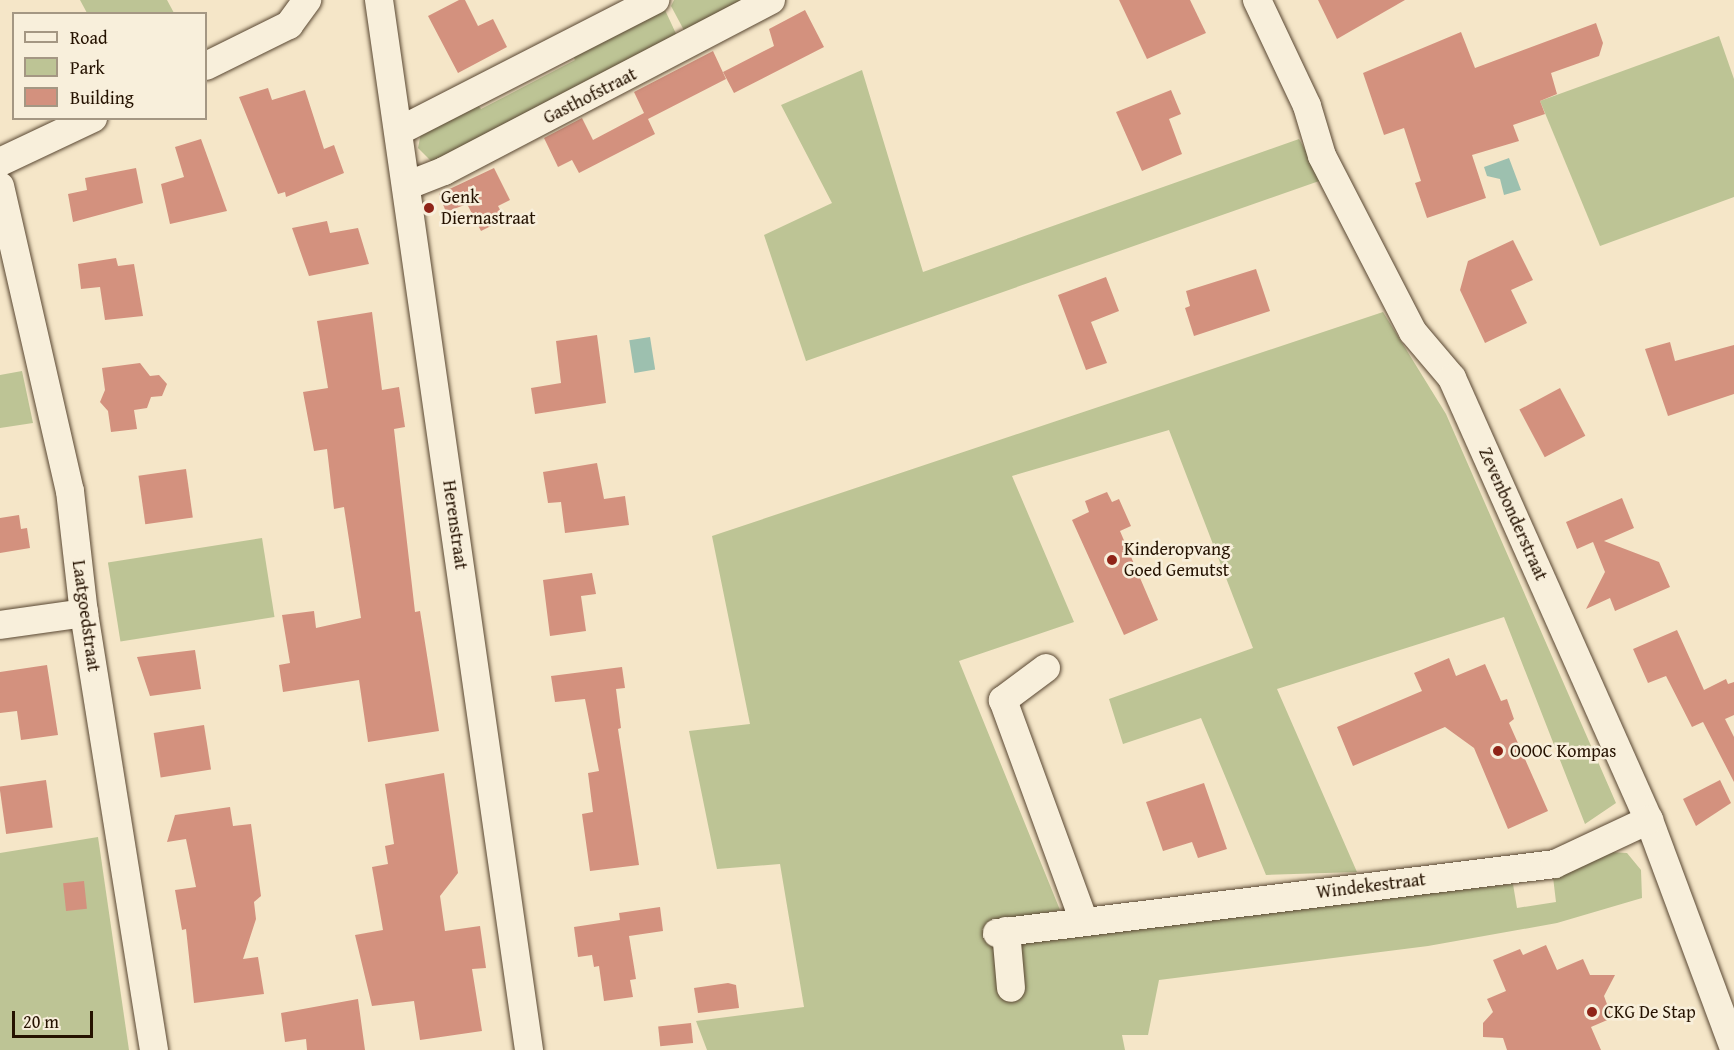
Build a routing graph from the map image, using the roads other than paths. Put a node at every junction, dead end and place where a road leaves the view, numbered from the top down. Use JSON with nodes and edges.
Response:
{"nodes":[{"id":1,"x":307,"y":0,"type":"edge"},
{"id":2,"x":379,"y":0,"type":"edge"},
{"id":3,"x":655,"y":0,"type":"edge"},
{"id":4,"x":771,"y":0,"type":"edge"},
{"id":5,"x":1257,"y":0,"type":"edge"},
{"id":6,"x":207,"y":66,"type":"edge"},
{"id":7,"x":89,"y":120,"type":"edge"},
{"id":8,"x":399,"y":131,"type":"junction"},
{"id":9,"x":0,"y":162,"type":"edge"},
{"id":10,"x":0,"y":186,"type":"edge"},
{"id":11,"x":406,"y":186,"type":"junction"},
{"id":12,"x":84,"y":613,"type":"junction"},
{"id":13,"x":0,"y":625,"type":"edge"},
{"id":14,"x":1046,"y":669,"type":"dead end"},
{"id":15,"x":1649,"y":820,"type":"junction"},
{"id":16,"x":1084,"y":921,"type":"junction"},
{"id":17,"x":1011,"y":988,"type":"dead end"},
{"id":18,"x":1726,"y":1004,"type":"edge"},
{"id":19,"x":1734,"y":1048,"type":"edge"},
{"id":20,"x":154,"y":1050,"type":"edge"},
{"id":21,"x":529,"y":1050,"type":"edge"}],
"edges":[{"from":1,"to":6,"type":"street"},
{"from":2,"to":8,"type":"street","name":"Herenstraat"},
{"from":3,"to":8,"type":"street"},
{"from":4,"to":11,"type":"street","name":"Gasthofstraat"},
{"from":5,"to":15,"type":"street","name":"Zevenbonderstraat"},
{"from":7,"to":9,"type":"street"},
{"from":8,"to":11,"type":"street","name":"Herenstraat"},
{"from":10,"to":12,"type":"street","name":"Laatgoedstraat"},
{"from":11,"to":21,"type":"street","name":"Herenstraat"},
{"from":12,"to":13,"type":"street"},
{"from":12,"to":20,"type":"street","name":"Laatgoedstraat"},
{"from":14,"to":16,"type":"street"},
{"from":15,"to":16,"type":"street","name":"Windekestraat"},
{"from":15,"to":18,"type":"street","name":"Zevenbonderstraat"},
{"from":16,"to":17,"type":"street","name":"Windekestraat"},
{"from":18,"to":19,"type":"street","name":"Zevenbonderstraat"}]}
